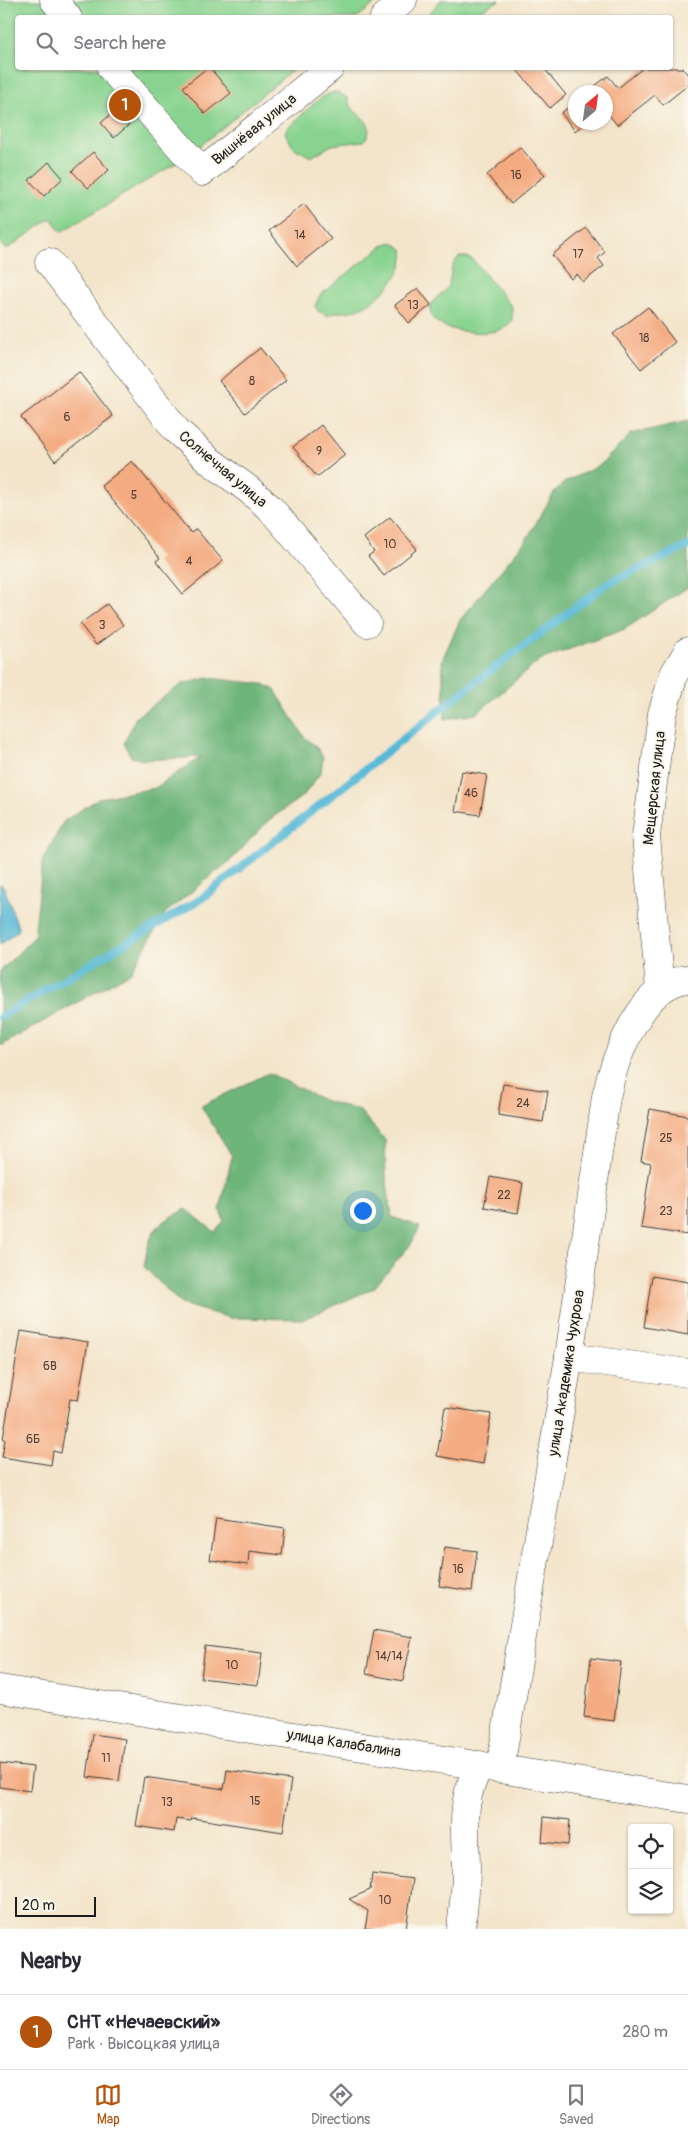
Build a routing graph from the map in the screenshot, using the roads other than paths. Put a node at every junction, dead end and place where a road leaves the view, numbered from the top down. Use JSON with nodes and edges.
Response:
{"nodes":[{"id":1,"x":54,"y":0,"type":"edge"},
{"id":2,"x":403,"y":0,"type":"edge"},
{"id":3,"x":66,"y":15,"type":"edge"},
{"id":4,"x":387,"y":15,"type":"edge"},
{"id":5,"x":113,"y":70,"type":"edge"},
{"id":6,"x":328,"y":70,"type":"edge"},
{"id":7,"x":48,"y":262,"type":"dead end"},
{"id":8,"x":367,"y":623,"type":"dead end"},
{"id":9,"x":688,"y":651,"type":"edge"},
{"id":10,"x":688,"y":978,"type":"edge"},
{"id":11,"x":660,"y":990,"type":"junction"},
{"id":12,"x":569,"y":1357,"type":"junction"},
{"id":13,"x":688,"y":1373,"type":"edge"},
{"id":14,"x":0,"y":1689,"type":"edge"},
{"id":15,"x":490,"y":1767,"type":"junction"},
{"id":16,"x":688,"y":1799,"type":"edge"},
{"id":17,"x":461,"y":1929,"type":"edge"}],
"edges":[{"from":1,"to":3,"type":"street"},
{"from":2,"to":4,"type":"street"},
{"from":5,"to":6,"type":"street","name":"Вишнёвая улица"},
{"from":7,"to":8,"type":"street","name":"Солнечная улица"},
{"from":9,"to":11,"type":"street","name":"Мещерская улица"},
{"from":10,"to":11,"type":"street"},
{"from":11,"to":12,"type":"street","name":"улица Академика Чухрова"},
{"from":12,"to":13,"type":"street"},
{"from":12,"to":15,"type":"street","name":"улица Академика Чухрова"},
{"from":14,"to":15,"type":"street","name":"улица Калабалина"},
{"from":15,"to":16,"type":"street","name":"улица Калабалина"},
{"from":15,"to":17,"type":"street","name":"улица Академика Чухрова"}]}
